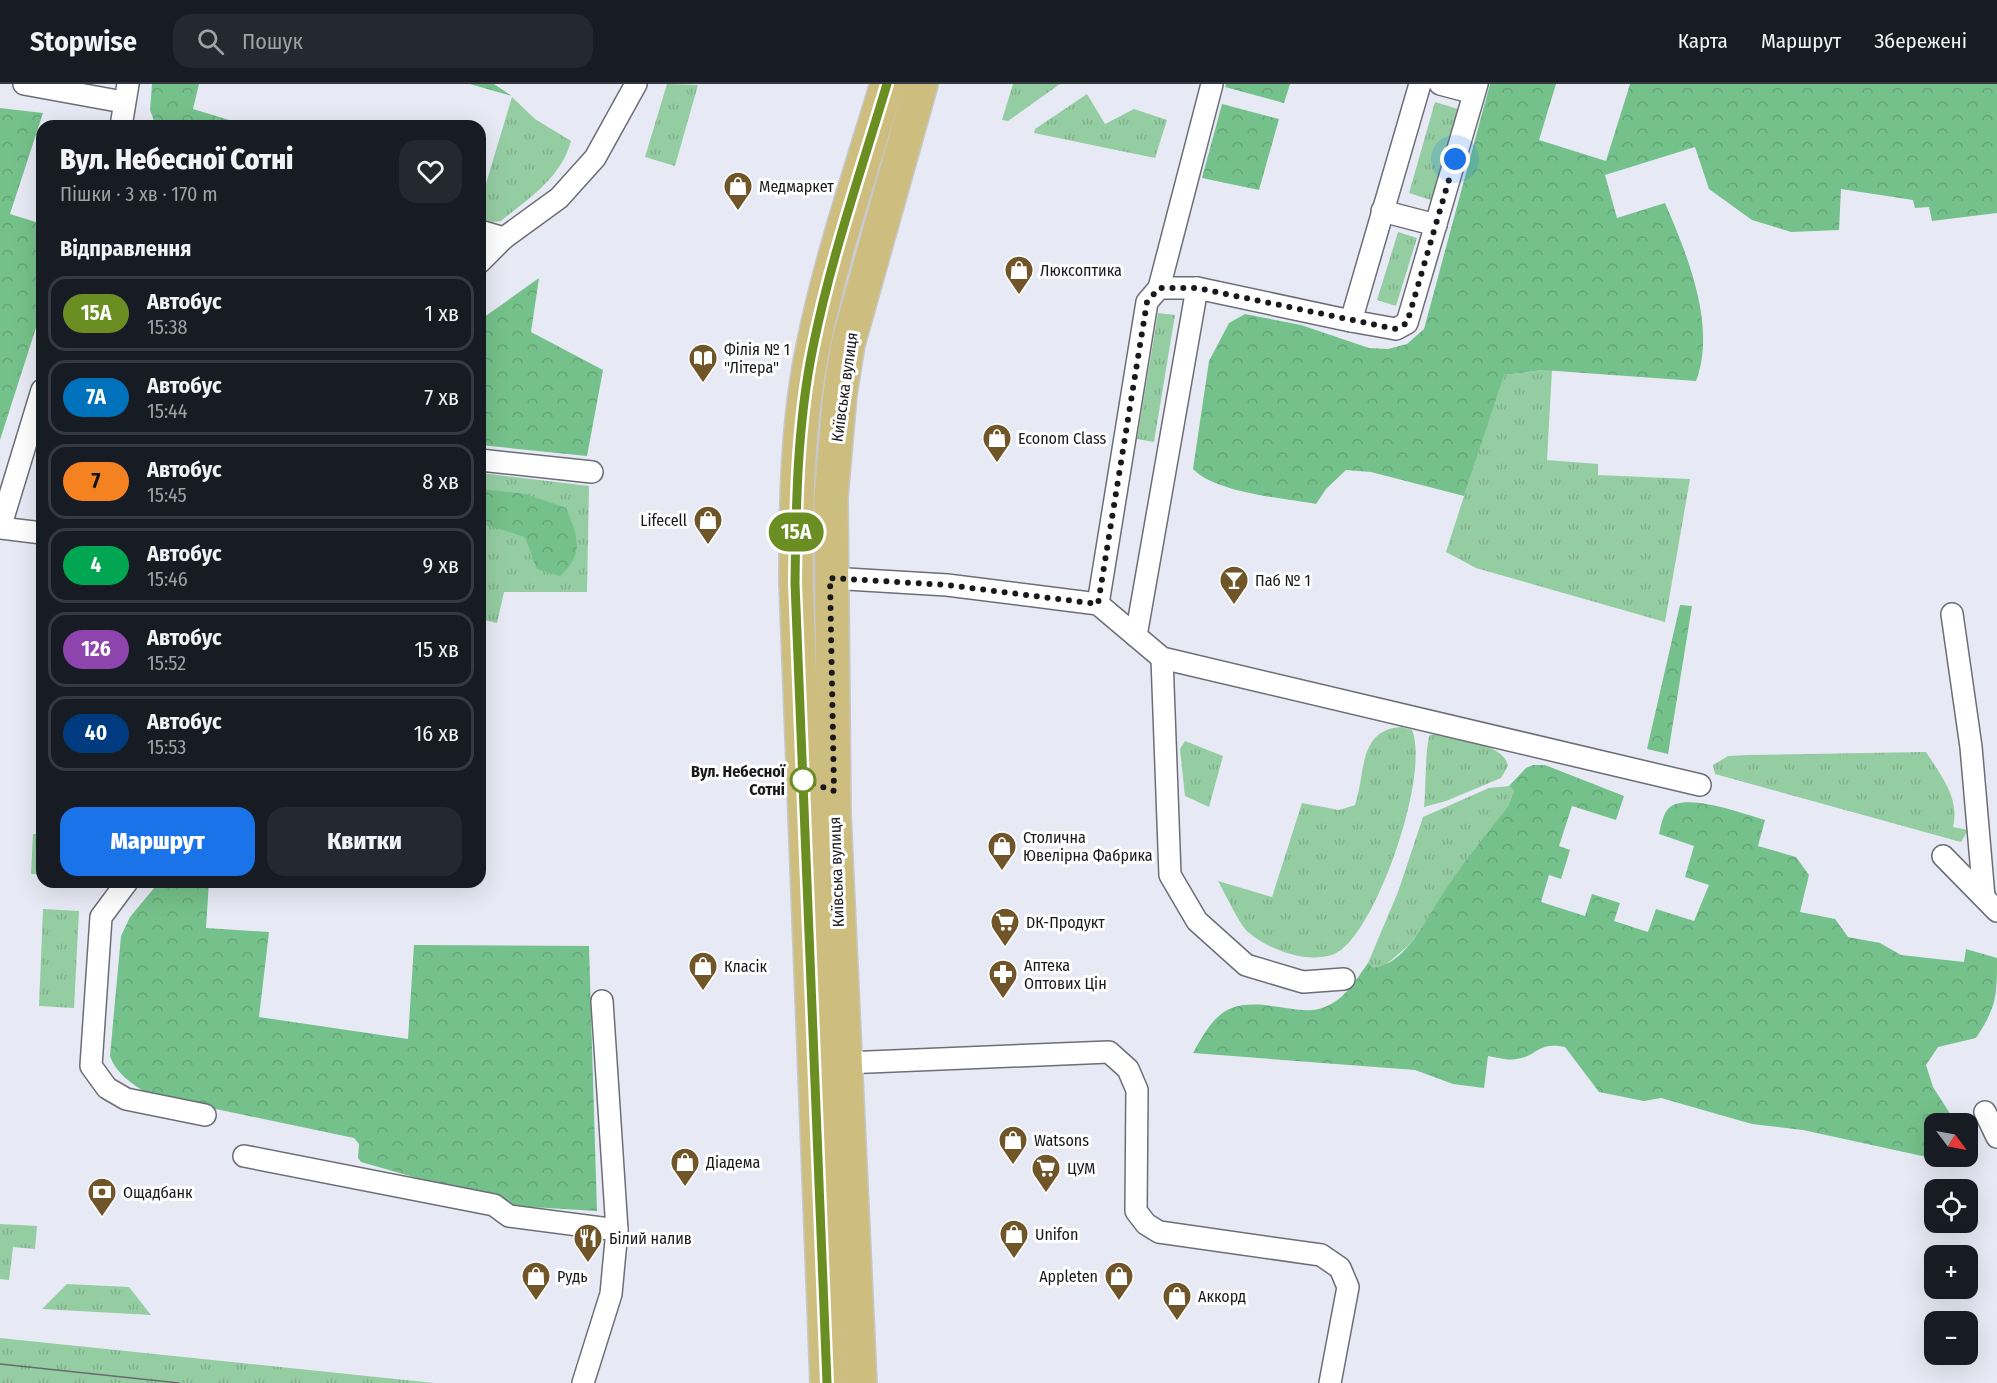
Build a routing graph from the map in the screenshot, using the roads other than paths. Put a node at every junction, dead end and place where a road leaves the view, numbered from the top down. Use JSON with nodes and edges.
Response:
{"nodes":[{"id":1,"x":24,"y":84,"type":"edge"},
{"id":2,"x":636,"y":84,"type":"edge"},
{"id":3,"x":887,"y":84,"type":"edge"},
{"id":4,"x":921,"y":84,"type":"edge"},
{"id":5,"x":1212,"y":84,"type":"edge"},
{"id":6,"x":1420,"y":84,"type":"edge"},
{"id":7,"x":1440,"y":84,"type":"edge"},
{"id":8,"x":1475,"y":89,"type":"edge"},
{"id":9,"x":126,"y":93,"type":"edge"},
{"id":10,"x":121,"y":120,"type":"edge"},
{"id":11,"x":1383,"y":211,"type":"junction"},
{"id":12,"x":1436,"y":225,"type":"junction"},
{"id":13,"x":486,"y":233,"type":"edge"},
{"id":14,"x":504,"y":238,"type":"junction"},
{"id":15,"x":486,"y":256,"type":"edge"},
{"id":16,"x":1159,"y":288,"type":"junction"},
{"id":17,"x":1197,"y":288,"type":"junction"},
{"id":18,"x":1351,"y":321,"type":"junction"},
{"id":19,"x":36,"y":410,"type":"edge"},
{"id":20,"x":486,"y":461,"type":"edge"},
{"id":21,"x":592,"y":472,"type":"dead end"},
{"id":22,"x":36,"y":532,"type":"edge"},
{"id":23,"x":830,"y":578,"type":"junction"},
{"id":24,"x":1098,"y":604,"type":"junction"},
{"id":25,"x":1952,"y":614,"type":"dead end"},
{"id":26,"x":1136,"y":636,"type":"junction"},
{"id":27,"x":1162,"y":658,"type":"junction"},
{"id":28,"x":1700,"y":785,"type":"dead end"},
{"id":29,"x":1943,"y":856,"type":"dead end"},
{"id":30,"x":123,"y":888,"type":"edge"},
{"id":31,"x":1991,"y":904,"type":"edge"},
{"id":32,"x":1344,"y":979,"type":"dead end"},
{"id":33,"x":602,"y":1001,"type":"dead end"},
{"id":34,"x":845,"y":1063,"type":"junction"},
{"id":35,"x":1985,"y":1112,"type":"dead end"},
{"id":36,"x":205,"y":1115,"type":"dead end"},
{"id":37,"x":1997,"y":1137,"type":"edge"},
{"id":38,"x":244,"y":1156,"type":"dead end"},
{"id":39,"x":617,"y":1230,"type":"junction"},
{"id":40,"x":583,"y":1383,"type":"edge"},
{"id":41,"x":826,"y":1383,"type":"edge"},
{"id":42,"x":860,"y":1383,"type":"edge"},
{"id":43,"x":1330,"y":1383,"type":"edge"}],
"edges":[{"from":1,"to":9,"type":"lane"},
{"from":2,"to":14,"type":"lane"},
{"from":3,"to":41,"type":"main road","name":"Київська вулиця"},
{"from":4,"to":23,"type":"main road","name":"Київська вулиця"},
{"from":5,"to":16,"type":"lane"},
{"from":6,"to":11,"type":"lane"},
{"from":7,"to":8,"type":"lane"},
{"from":8,"to":12,"type":"lane"},
{"from":9,"to":10,"type":"lane"},
{"from":11,"to":12,"type":"lane"},
{"from":11,"to":18,"type":"lane"},
{"from":12,"to":18,"type":"lane"},
{"from":13,"to":14,"type":"lane"},
{"from":14,"to":15,"type":"lane"},
{"from":16,"to":17,"type":"lane"},
{"from":16,"to":24,"type":"lane"},
{"from":17,"to":18,"type":"lane"},
{"from":17,"to":26,"type":"lane"},
{"from":19,"to":22,"type":"lane"},
{"from":20,"to":21,"type":"lane"},
{"from":23,"to":24,"type":"lane"},
{"from":23,"to":34,"type":"main road","name":"Київська вулиця"},
{"from":24,"to":26,"type":"lane"},
{"from":25,"to":31,"type":"lane"},
{"from":26,"to":27,"type":"lane"},
{"from":27,"to":28,"type":"lane"},
{"from":27,"to":32,"type":"lane"},
{"from":29,"to":31,"type":"lane"},
{"from":30,"to":36,"type":"lane"},
{"from":33,"to":39,"type":"lane"},
{"from":34,"to":42,"type":"main road","name":"Київська вулиця"},
{"from":34,"to":43,"type":"lane"},
{"from":35,"to":37,"type":"lane"},
{"from":38,"to":39,"type":"lane"},
{"from":39,"to":40,"type":"lane"}]}
